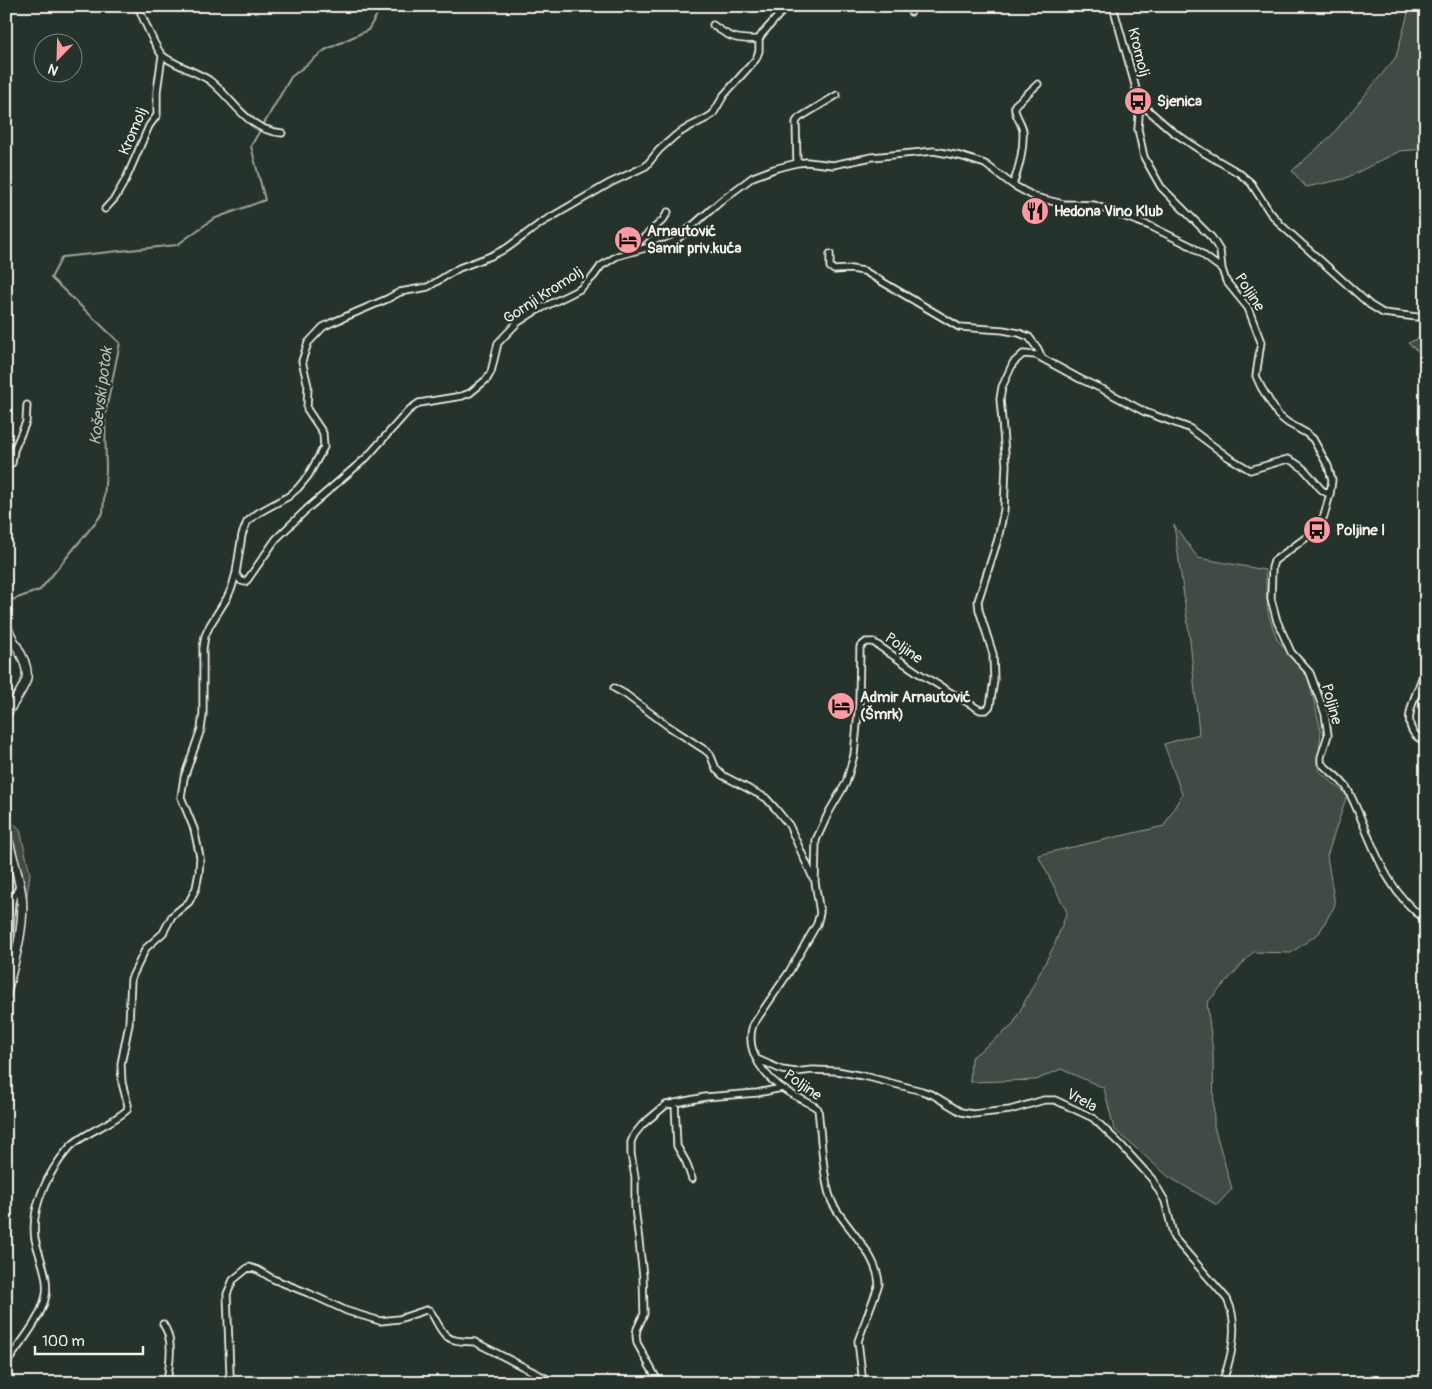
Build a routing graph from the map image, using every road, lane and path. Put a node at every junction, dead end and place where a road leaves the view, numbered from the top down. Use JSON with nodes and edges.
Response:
{"nodes":[{"id":1,"x":138,"y":6,"type":"edge"},
{"id":2,"x":787,"y":6,"type":"edge"},
{"id":3,"x":1113,"y":6,"type":"edge"},
{"id":4,"x":713,"y":25,"type":"dead end"},
{"id":5,"x":759,"y":39,"type":"junction"},
{"id":6,"x":162,"y":56,"type":"junction"},
{"id":7,"x":1038,"y":84,"type":"dead end"},
{"id":8,"x":837,"y":95,"type":"dead end"},
{"id":9,"x":1140,"y":103,"type":"junction"},
{"id":10,"x":282,"y":134,"type":"dead end"},
{"id":11,"x":797,"y":163,"type":"junction"},
{"id":12,"x":1013,"y":185,"type":"junction"},
{"id":13,"x":105,"y":209,"type":"dead end"},
{"id":14,"x":668,"y":212,"type":"dead end"},
{"id":15,"x":628,"y":253,"type":"junction"},
{"id":16,"x":830,"y":254,"type":"dead end"},
{"id":17,"x":1222,"y":269,"type":"junction"},
{"id":18,"x":1426,"y":318,"type":"edge"},
{"id":19,"x":1042,"y":358,"type":"junction"},
{"id":20,"x":27,"y":405,"type":"dead end"},
{"id":21,"x":6,"y":465,"type":"edge"},
{"id":22,"x":1330,"y":494,"type":"junction"},
{"id":23,"x":236,"y":573,"type":"junction"},
{"id":24,"x":6,"y":626,"type":"edge"},
{"id":25,"x":1426,"y":665,"type":"edge"},
{"id":26,"x":614,"y":688,"type":"dead end"},
{"id":27,"x":6,"y":715,"type":"edge"},
{"id":28,"x":1426,"y":742,"type":"edge"},
{"id":29,"x":6,"y":833,"type":"edge"},
{"id":30,"x":815,"y":882,"type":"junction"},
{"id":31,"x":20,"y":885,"type":"junction"},
{"id":32,"x":1426,"y":920,"type":"edge"},
{"id":33,"x":6,"y":953,"type":"edge"},
{"id":34,"x":6,"y":995,"type":"edge"},
{"id":35,"x":756,"y":1059,"type":"junction"},
{"id":36,"x":782,"y":1088,"type":"junction"},
{"id":37,"x":674,"y":1102,"type":"junction"},
{"id":38,"x":692,"y":1179,"type":"dead end"},
{"id":39,"x":163,"y":1324,"type":"dead end"},
{"id":40,"x":6,"y":1364,"type":"edge"},
{"id":41,"x":6,"y":1378,"type":"edge"},
{"id":42,"x":228,"y":1381,"type":"edge"},
{"id":43,"x":12,"y":1383,"type":"edge"},
{"id":44,"x":167,"y":1383,"type":"edge"},
{"id":45,"x":554,"y":1383,"type":"edge"},
{"id":46,"x":659,"y":1383,"type":"edge"},
{"id":47,"x":863,"y":1383,"type":"edge"},
{"id":48,"x":1222,"y":1383,"type":"edge"}],
"edges":[{"from":1,"to":6,"type":"street"},
{"from":2,"to":5,"type":"street"},
{"from":3,"to":9,"type":"street","name":"Kromolj"},
{"from":4,"to":5,"type":"street"},
{"from":5,"to":23,"type":"street"},
{"from":6,"to":10,"type":"street"},
{"from":6,"to":13,"type":"street","name":"Kromolj"},
{"from":7,"to":12,"type":"street"},
{"from":8,"to":11,"type":"street"},
{"from":9,"to":17,"type":"street","name":"Poljine"},
{"from":9,"to":18,"type":"street"},
{"from":11,"to":12,"type":"street","name":"Gornji Kromolj"},
{"from":11,"to":15,"type":"street","name":"Gornji Kromolj"},
{"from":12,"to":17,"type":"street","name":"Gornji Kromolj"},
{"from":14,"to":15,"type":"street"},
{"from":15,"to":23,"type":"street","name":"Gornji Kromolj"},
{"from":16,"to":19,"type":"street"},
{"from":17,"to":22,"type":"street","name":"Poljine"},
{"from":19,"to":22,"type":"street","name":"Poljine"},
{"from":19,"to":30,"type":"street","name":"Poljine"},
{"from":20,"to":21,"type":"street"},
{"from":22,"to":32,"type":"street","name":"Poljine"},
{"from":23,"to":40,"type":"street"},
{"from":24,"to":27,"type":"street"},
{"from":25,"to":28,"type":"street"},
{"from":26,"to":30,"type":"street"},
{"from":29,"to":31,"type":"street"},
{"from":30,"to":35,"type":"street","name":"Poljine"},
{"from":31,"to":33,"type":"street"},
{"from":31,"to":34,"type":"street"},
{"from":35,"to":36,"type":"street","name":"Poljine"},
{"from":35,"to":48,"type":"street","name":"Vrela"},
{"from":36,"to":37,"type":"street"},
{"from":36,"to":47,"type":"street","name":"Poljine"},
{"from":37,"to":38,"type":"street"},
{"from":37,"to":46,"type":"street"},
{"from":39,"to":44,"type":"street"},
{"from":41,"to":43,"type":"street"},
{"from":42,"to":45,"type":"street"}]}
